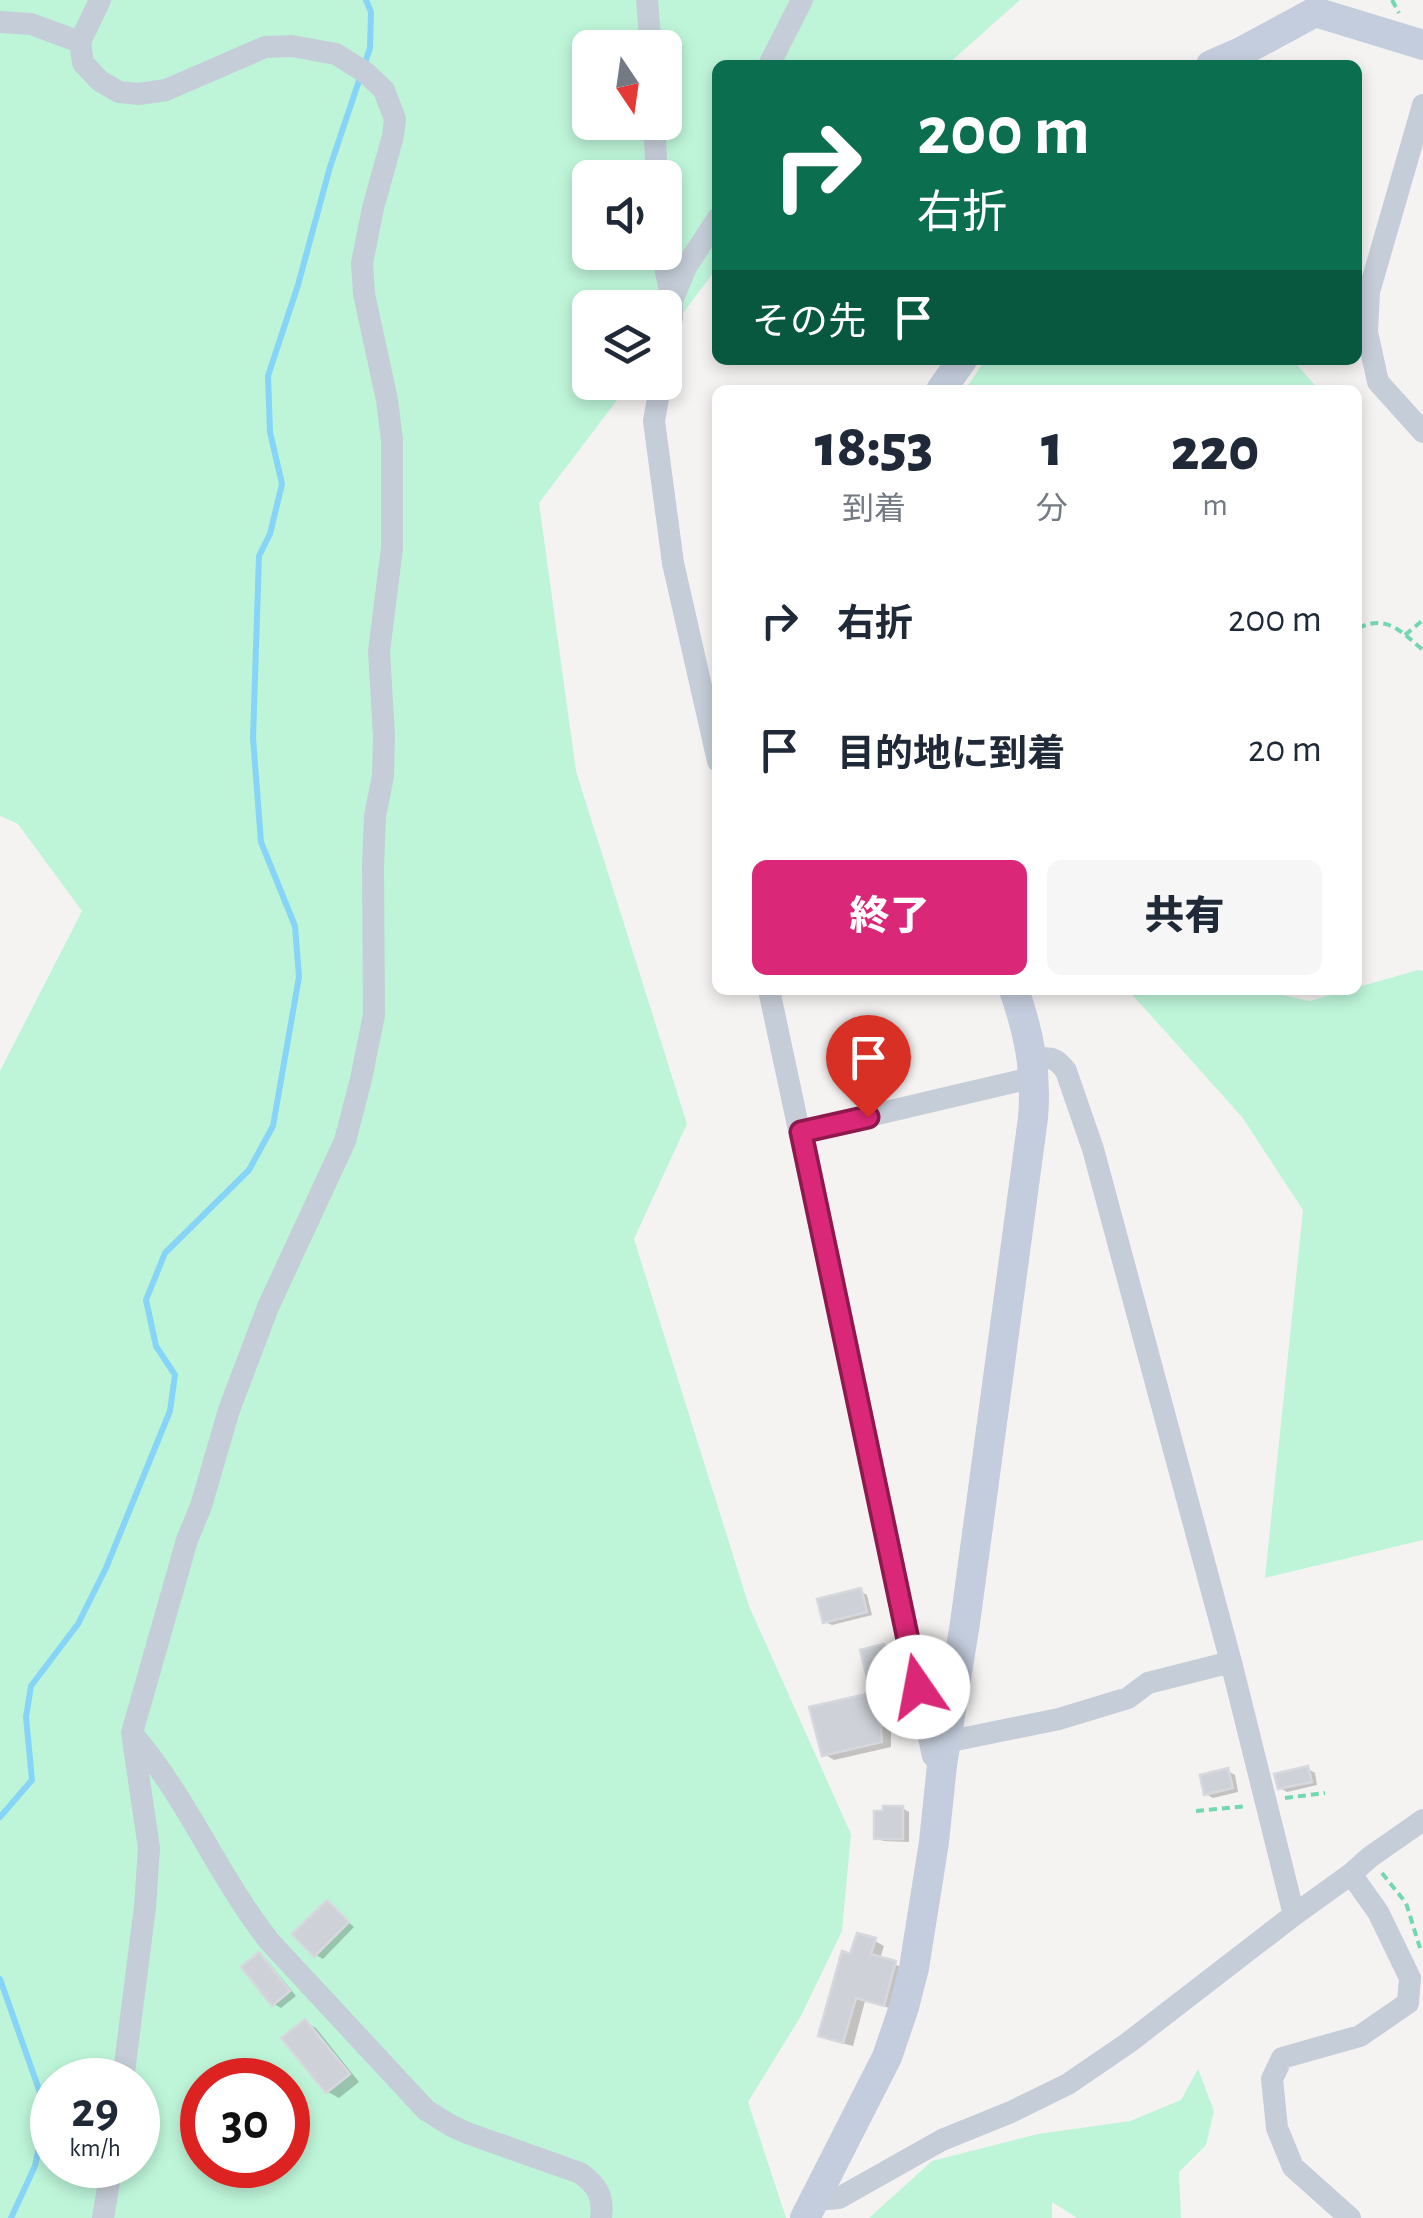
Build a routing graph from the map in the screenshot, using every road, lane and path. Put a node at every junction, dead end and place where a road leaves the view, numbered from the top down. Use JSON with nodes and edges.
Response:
{"nodes":[{"id":1,"x":100,"y":0,"type":"edge"},
{"id":2,"x":647,"y":0,"type":"edge"},
{"id":3,"x":802,"y":0,"type":"edge"},
{"id":4,"x":0,"y":22,"type":"edge"},
{"id":5,"x":650,"y":30,"type":"edge"},
{"id":6,"x":80,"y":42,"type":"junction"},
{"id":7,"x":1423,"y":45,"type":"edge"},
{"id":8,"x":772,"y":60,"type":"edge"},
{"id":9,"x":1223,"y":60,"type":"edge"},
{"id":10,"x":1423,"y":104,"type":"edge"},
{"id":11,"x":712,"y":227,"type":"edge"},
{"id":12,"x":677,"y":290,"type":"edge"},
{"id":13,"x":658,"y":400,"type":"edge"},
{"id":14,"x":1423,"y":432,"type":"edge"},
{"id":15,"x":1423,"y":620,"type":"edge"},
{"id":16,"x":1362,"y":626,"type":"edge"},
{"id":17,"x":1404,"y":635,"type":"junction"},
{"id":18,"x":1423,"y":650,"type":"edge"},
{"id":19,"x":712,"y":734,"type":"edge"},
{"id":20,"x":770,"y":995,"type":"edge"},
{"id":21,"x":1016,"y":995,"type":"edge"},
{"id":22,"x":1034,"y":1068,"type":"junction"},
{"id":23,"x":801,"y":1132,"type":"junction"},
{"id":24,"x":1230,"y":1662,"type":"junction"},
{"id":25,"x":132,"y":1734,"type":"junction"},
{"id":26,"x":944,"y":1753,"type":"junction"},
{"id":27,"x":1423,"y":1820,"type":"edge"},
{"id":28,"x":1370,"y":1857,"type":"junction"},
{"id":29,"x":1351,"y":1874,"type":"junction"},
{"id":30,"x":1294,"y":1915,"type":"junction"},
{"id":31,"x":1423,"y":1957,"type":"edge"},
{"id":32,"x":126,"y":2058,"type":"edge"},
{"id":33,"x":108,"y":2188,"type":"edge"},
{"id":34,"x":810,"y":2209,"type":"edge"},
{"id":35,"x":102,"y":2218,"type":"edge"},
{"id":36,"x":601,"y":2218,"type":"edge"},
{"id":37,"x":1350,"y":2218,"type":"edge"}],
"edges":[{"from":1,"to":6,"type":"street"},
{"from":2,"to":5,"type":"street"},
{"from":3,"to":8,"type":"street"},
{"from":4,"to":6,"type":"street"},
{"from":6,"to":25,"type":"street"},
{"from":7,"to":9,"type":"street"},
{"from":10,"to":14,"type":"street"},
{"from":11,"to":12,"type":"street"},
{"from":13,"to":19,"type":"street"},
{"from":15,"to":17,"type":"path"},
{"from":16,"to":17,"type":"path"},
{"from":17,"to":18,"type":"path"},
{"from":20,"to":23,"type":"street"},
{"from":21,"to":22,"type":"street"},
{"from":22,"to":23,"type":"street"},
{"from":22,"to":24,"type":"street"},
{"from":22,"to":26,"type":"street"},
{"from":23,"to":26,"type":"street"},
{"from":24,"to":26,"type":"street"},
{"from":24,"to":30,"type":"street"},
{"from":25,"to":32,"type":"street"},
{"from":25,"to":36,"type":"street"},
{"from":26,"to":34,"type":"street"},
{"from":27,"to":28,"type":"street"},
{"from":28,"to":29,"type":"street"},
{"from":28,"to":31,"type":"path"},
{"from":29,"to":30,"type":"street"},
{"from":29,"to":37,"type":"street"},
{"from":30,"to":34,"type":"street"},
{"from":33,"to":35,"type":"street"}]}
